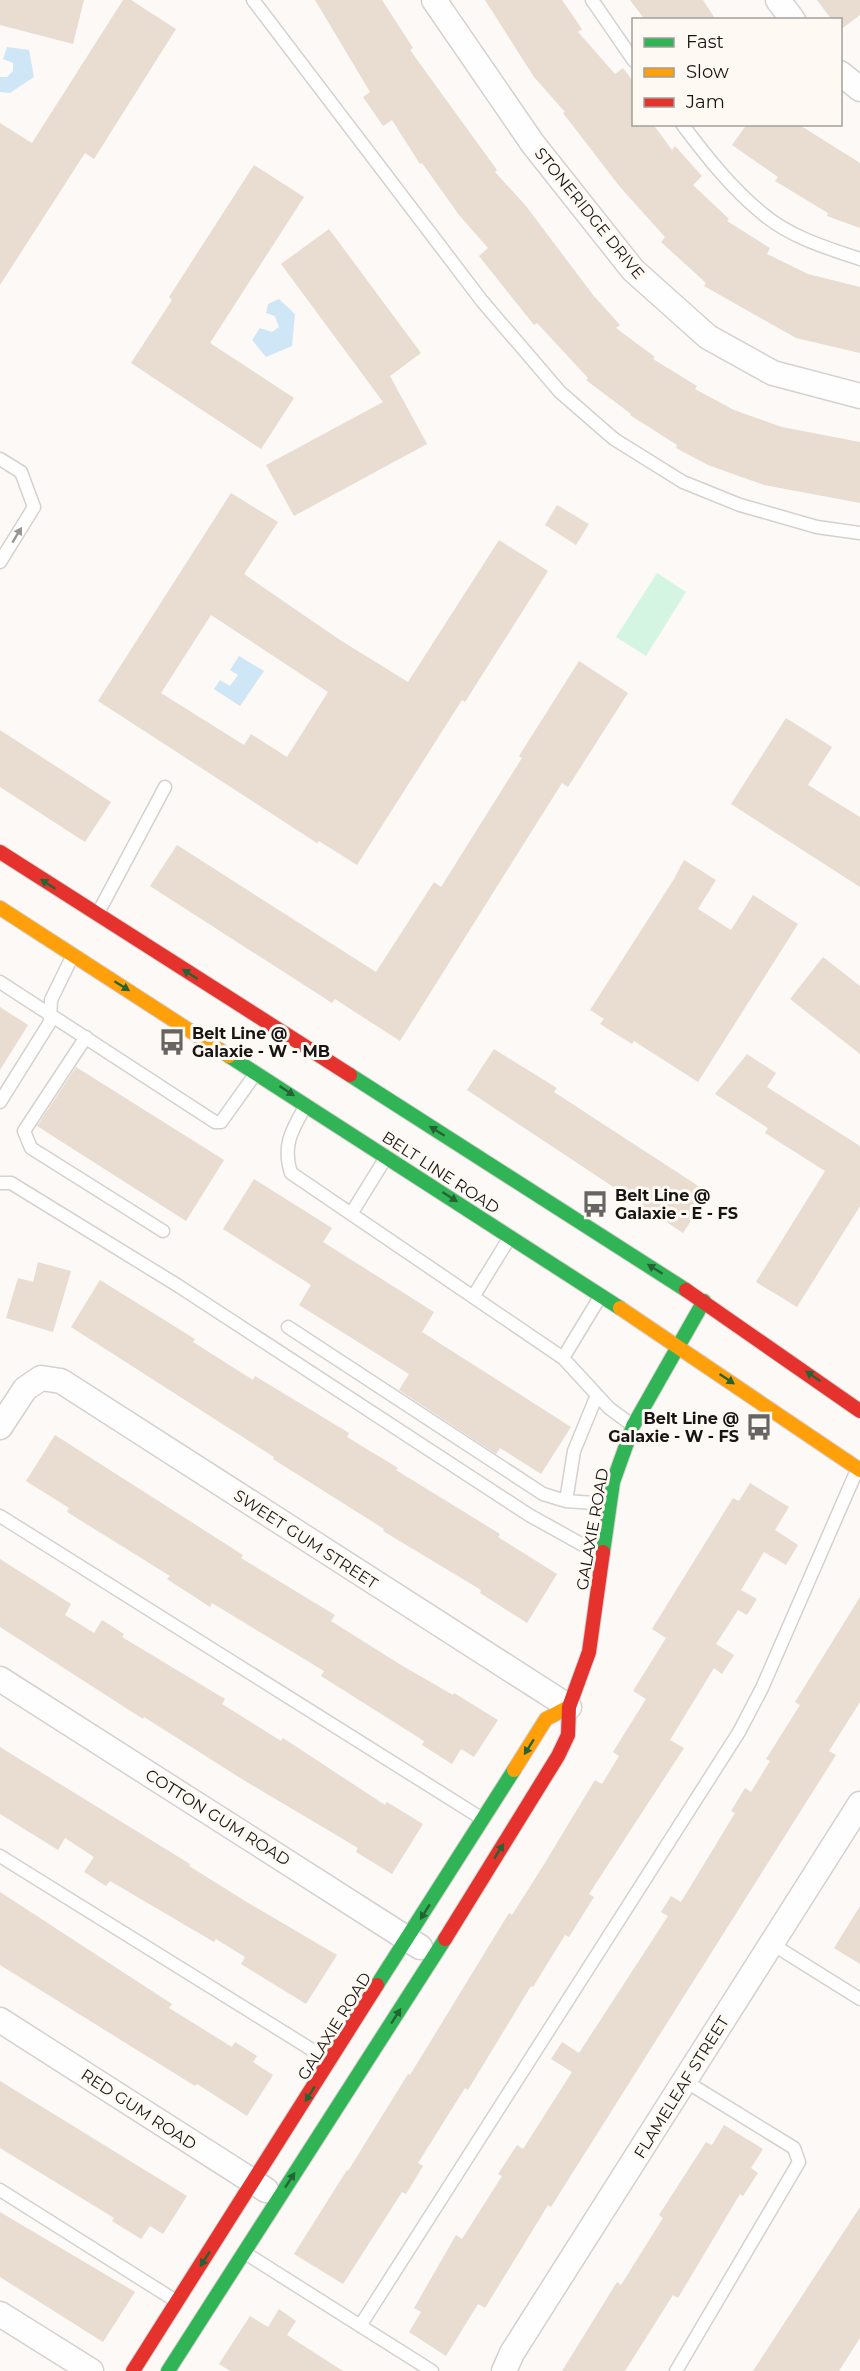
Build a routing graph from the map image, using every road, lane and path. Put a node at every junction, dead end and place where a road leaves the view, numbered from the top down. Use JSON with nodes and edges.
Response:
{"nodes":[{"id":1,"x":253,"y":0,"type":"edge"},
{"id":2,"x":434,"y":0,"type":"edge"},
{"id":3,"x":592,"y":0,"type":"edge"},
{"id":4,"x":778,"y":0,"type":"edge"},
{"id":5,"x":792,"y":18,"type":"edge"},
{"id":6,"x":632,"y":60,"type":"edge"},
{"id":7,"x":842,"y":75,"type":"edge"},
{"id":8,"x":860,"y":88,"type":"edge"},
{"id":9,"x":684,"y":126,"type":"edge"},
{"id":10,"x":860,"y":259,"type":"edge"},
{"id":11,"x":860,"y":396,"type":"edge"},
{"id":12,"x":0,"y":459,"type":"edge"},
{"id":13,"x":860,"y":533,"type":"edge"},
{"id":14,"x":0,"y":562,"type":"edge"},
{"id":15,"x":165,"y":787,"type":"dead end"},
{"id":16,"x":0,"y":852,"type":"edge"},
{"id":17,"x":0,"y":908,"type":"edge"},
{"id":18,"x":94,"y":920,"type":"junction"},
{"id":19,"x":76,"y":950,"type":"junction"},
{"id":20,"x":0,"y":982,"type":"edge"},
{"id":21,"x":51,"y":1014,"type":"junction"},
{"id":22,"x":86,"y":1037,"type":"junction"},
{"id":23,"x":256,"y":1072,"type":"junction"},
{"id":24,"x":2,"y":1095,"type":"edge"},
{"id":25,"x":306,"y":1104,"type":"junction"},
{"id":26,"x":387,"y":1156,"type":"junction"},
{"id":27,"x":0,"y":1183,"type":"edge"},
{"id":28,"x":351,"y":1214,"type":"junction"},
{"id":29,"x":163,"y":1231,"type":"dead end"},
{"id":30,"x":511,"y":1237,"type":"junction"},
{"id":31,"x":601,"y":1295,"type":"junction"},
{"id":32,"x":473,"y":1298,"type":"junction"},
{"id":33,"x":704,"y":1301,"type":"junction"},
{"id":34,"x":288,"y":1327,"type":"dead end"},
{"id":35,"x":679,"y":1346,"type":"junction"},
{"id":36,"x":563,"y":1358,"type":"junction"},
{"id":37,"x":597,"y":1395,"type":"junction"},
{"id":38,"x":860,"y":1411,"type":"edge"},
{"id":39,"x":633,"y":1426,"type":"junction"},
{"id":40,"x":0,"y":1428,"type":"edge"},
{"id":41,"x":859,"y":1469,"type":"edge"},
{"id":42,"x":566,"y":1501,"type":"junction"},
{"id":43,"x":609,"y":1504,"type":"junction"},
{"id":44,"x":0,"y":1516,"type":"edge"},
{"id":45,"x":603,"y":1551,"type":"junction"},
{"id":46,"x":0,"y":1679,"type":"edge"},
{"id":47,"x":569,"y":1707,"type":"junction"},
{"id":48,"x":860,"y":1804,"type":"edge"},
{"id":49,"x":482,"y":1819,"type":"junction"},
{"id":50,"x":0,"y":1856,"type":"edge"},
{"id":51,"x":408,"y":1939,"type":"junction"},
{"id":52,"x":772,"y":1944,"type":"junction"},
{"id":53,"x":434,"y":1956,"type":"junction"},
{"id":54,"x":860,"y":1998,"type":"edge"},
{"id":55,"x":0,"y":2020,"type":"edge"},
{"id":56,"x":331,"y":2061,"type":"junction"},
{"id":57,"x":685,"y":2080,"type":"junction"},
{"id":58,"x":254,"y":2183,"type":"junction"},
{"id":59,"x":0,"y":2190,"type":"edge"},
{"id":60,"x":278,"y":2199,"type":"junction"},
{"id":61,"x":244,"y":2252,"type":"junction"},
{"id":62,"x":177,"y":2302,"type":"junction"},
{"id":63,"x":0,"y":2314,"type":"edge"},
{"id":64,"x":360,"y":2326,"type":"junction"},
{"id":65,"x":138,"y":2370,"type":"edge"},
{"id":66,"x":91,"y":2371,"type":"edge"},
{"id":67,"x":168,"y":2371,"type":"edge"},
{"id":68,"x":432,"y":2371,"type":"edge"},
{"id":69,"x":504,"y":2371,"type":"edge"},
{"id":70,"x":676,"y":2371,"type":"edge"}],
"edges":[{"from":1,"to":13,"type":"lane"},
{"from":2,"to":11,"type":"street","name":"STONERIDGE DRIVE"},
{"from":3,"to":6,"type":"lane"},
{"from":4,"to":5,"type":"street"},
{"from":7,"to":8,"type":"street"},
{"from":9,"to":10,"type":"lane"},
{"from":14,"to":12,"type":"lane","one_way":true},
{"from":15,"to":18,"type":"lane"},
{"from":18,"to":16,"type":"main road","name":"BELT LINE ROAD","one_way":true},
{"from":17,"to":19,"type":"main road","name":"BELT LINE ROAD"},
{"from":33,"to":18,"type":"main road","name":"BELT LINE ROAD","one_way":true},
{"from":19,"to":21,"type":"lane"},
{"from":19,"to":23,"type":"main road","name":"BELT LINE ROAD","one_way":true},
{"from":20,"to":21,"type":"lane"},
{"from":21,"to":22,"type":"lane"},
{"from":21,"to":24,"type":"lane"},
{"from":22,"to":23,"type":"lane"},
{"from":22,"to":29,"type":"lane"},
{"from":23,"to":25,"type":"main road","name":"BELT LINE ROAD","one_way":true},
{"from":25,"to":26,"type":"main road","name":"BELT LINE ROAD"},
{"from":25,"to":28,"type":"lane"},
{"from":26,"to":28,"type":"lane"},
{"from":26,"to":30,"type":"main road","name":"BELT LINE ROAD","one_way":true},
{"from":27,"to":45,"type":"lane"},
{"from":28,"to":32,"type":"lane"},
{"from":30,"to":31,"type":"main road","name":"BELT LINE ROAD"},
{"from":30,"to":32,"type":"lane"},
{"from":31,"to":35,"type":"main road","name":"BELT LINE ROAD"},
{"from":31,"to":36,"type":"lane"},
{"from":32,"to":36,"type":"lane"},
{"from":33,"to":35,"type":"main road","name":"GALAXIE ROAD"},
{"from":38,"to":33,"type":"main road","name":"BELT LINE ROAD","one_way":true},
{"from":34,"to":42,"type":"lane"},
{"from":35,"to":39,"type":"main road","name":"GALAXIE ROAD"},
{"from":35,"to":41,"type":"main road","name":"BELT LINE ROAD","one_way":true},
{"from":36,"to":37,"type":"lane"},
{"from":37,"to":39,"type":"lane"},
{"from":37,"to":42,"type":"lane"},
{"from":39,"to":43,"type":"main road","name":"GALAXIE ROAD"},
{"from":40,"to":47,"type":"street","name":"SWEET GUM STREET"},
{"from":41,"to":64,"type":"lane"},
{"from":42,"to":43,"type":"lane"},
{"from":43,"to":45,"type":"main road","name":"GALAXIE ROAD"},
{"from":44,"to":49,"type":"lane"},
{"from":45,"to":47,"type":"main road","name":"GALAXIE ROAD"},
{"from":46,"to":51,"type":"street","name":"COTTON GUM ROAD"},
{"from":47,"to":49,"type":"main road","name":"GALAXIE ROAD","one_way":true},
{"from":53,"to":47,"type":"main road","name":"GALAXIE ROAD","one_way":true},
{"from":48,"to":52,"type":"street","name":"FLAMELEAF STREET"},
{"from":49,"to":51,"type":"main road","name":"GALAXIE ROAD","one_way":true},
{"from":50,"to":56,"type":"lane"},
{"from":51,"to":53,"type":"street","name":"COTTON GUM ROAD"},
{"from":51,"to":56,"type":"main road","name":"GALAXIE ROAD"},
{"from":52,"to":54,"type":"lane"},
{"from":52,"to":57,"type":"street","name":"FLAMELEAF STREET"},
{"from":60,"to":53,"type":"main road","name":"GALAXIE ROAD","one_way":true},
{"from":55,"to":58,"type":"street","name":"RED GUM ROAD"},
{"from":56,"to":58,"type":"main road","name":"GALAXIE ROAD","one_way":true},
{"from":57,"to":69,"type":"street","name":"FLAMELEAF STREET"},
{"from":57,"to":70,"type":"lane"},
{"from":58,"to":60,"type":"street","name":"RED GUM ROAD"},
{"from":58,"to":62,"type":"main road","name":"GALAXIE ROAD","one_way":true},
{"from":59,"to":62,"type":"lane"},
{"from":60,"to":61,"type":"main road","name":"GALAXIE ROAD"},
{"from":61,"to":64,"type":"lane"},
{"from":61,"to":67,"type":"main road","name":"GALAXIE ROAD"},
{"from":62,"to":65,"type":"main road","name":"GALAXIE ROAD"},
{"from":63,"to":66,"type":"street"},
{"from":64,"to":68,"type":"lane"}]}
